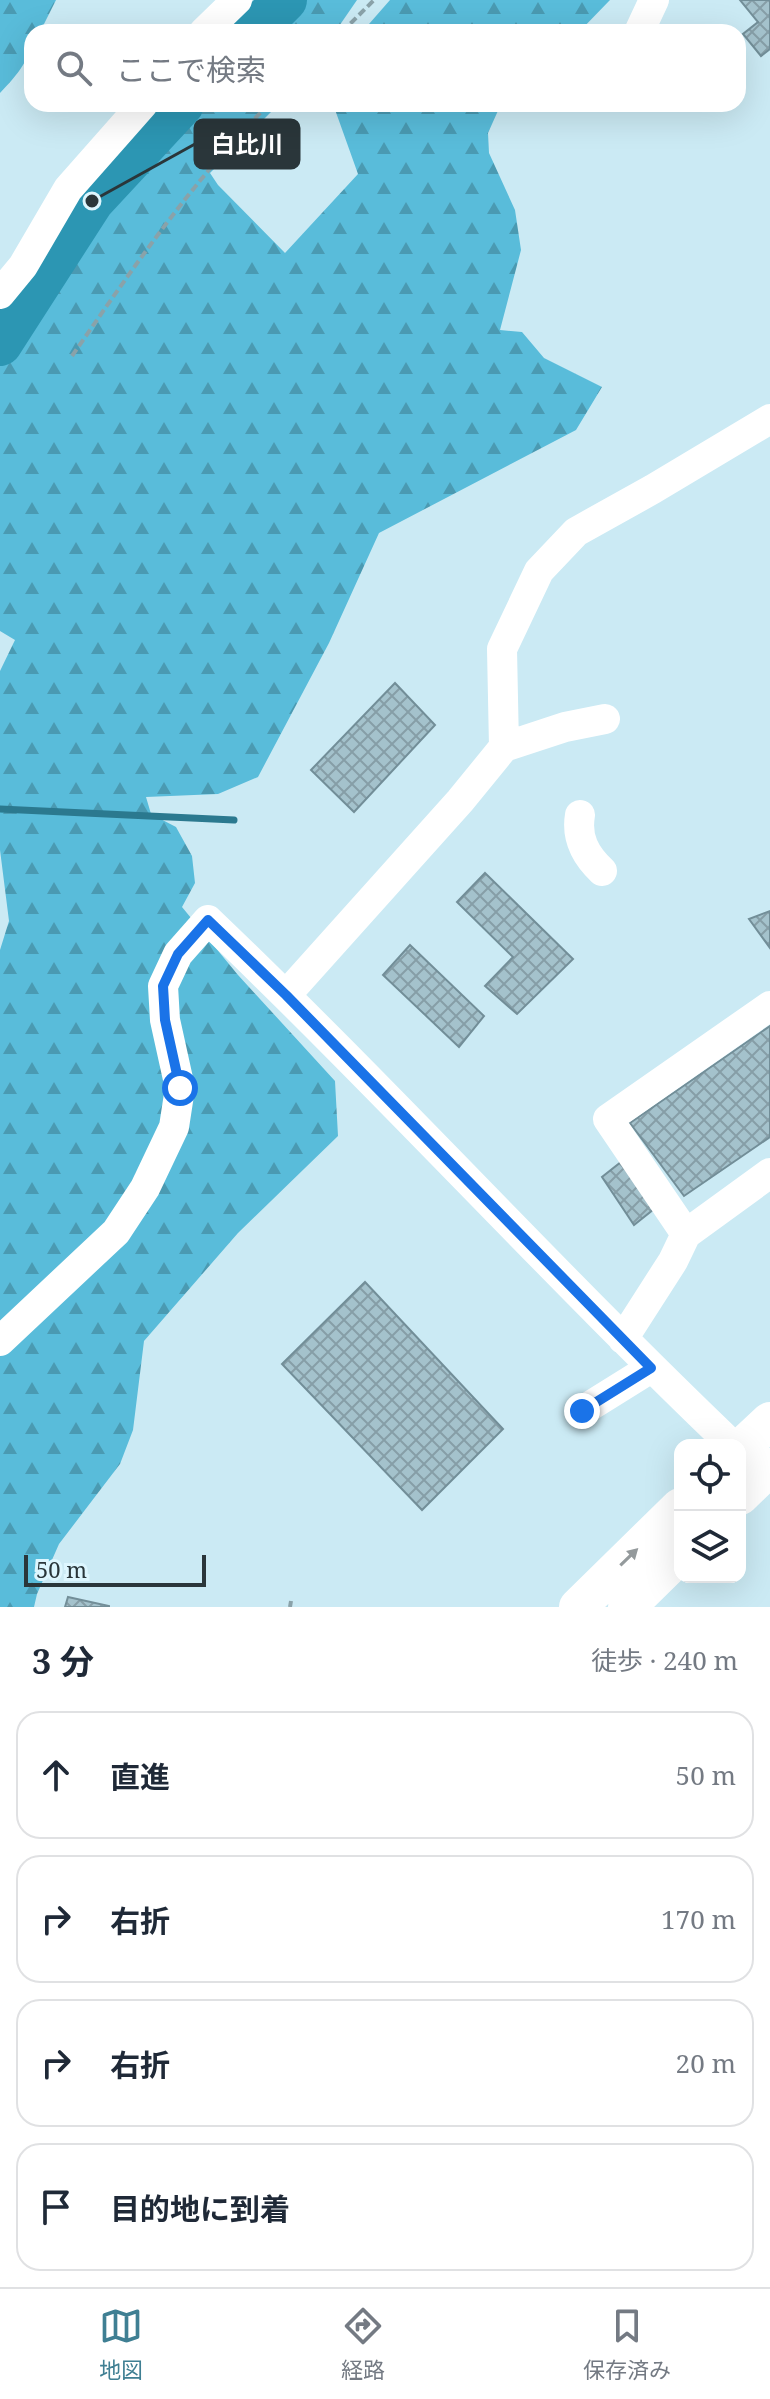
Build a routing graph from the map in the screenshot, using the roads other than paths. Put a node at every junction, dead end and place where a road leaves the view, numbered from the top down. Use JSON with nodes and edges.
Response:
{"nodes":[{"id":1,"x":237,"y":0,"type":"edge"},
{"id":2,"x":654,"y":0,"type":"edge"},
{"id":3,"x":212,"y":24,"type":"edge"},
{"id":4,"x":643,"y":24,"type":"edge"},
{"id":5,"x":136,"y":112,"type":"edge"},
{"id":6,"x":0,"y":294,"type":"edge"},
{"id":7,"x":770,"y":419,"type":"edge"},
{"id":8,"x":605,"y":719,"type":"dead end"},
{"id":9,"x":504,"y":747,"type":"junction"},
{"id":10,"x":580,"y":815,"type":"dead end"},
{"id":11,"x":602,"y":871,"type":"dead end"},
{"id":12,"x":286,"y":995,"type":"junction"},
{"id":13,"x":770,"y":1006,"type":"edge"},
{"id":14,"x":770,"y":1173,"type":"edge"},
{"id":15,"x":686,"y":1234,"type":"junction"},
{"id":16,"x":623,"y":1339,"type":"junction"},
{"id":17,"x":0,"y":1341,"type":"edge"},
{"id":18,"x":651,"y":1368,"type":"junction"},
{"id":19,"x":582,"y":1411,"type":"dead end"},
{"id":20,"x":770,"y":1421,"type":"edge"},
{"id":21,"x":726,"y":1439,"type":"edge"},
{"id":22,"x":750,"y":1468,"type":"edge"},
{"id":23,"x":676,"y":1511,"type":"edge"},
{"id":24,"x":674,"y":1561,"type":"edge"},
{"id":25,"x":578,"y":1607,"type":"edge"},
{"id":26,"x":627,"y":1607,"type":"edge"}],
"edges":[{"from":1,"to":3,"type":"street"},
{"from":2,"to":4,"type":"street"},
{"from":5,"to":6,"type":"street"},
{"from":7,"to":9,"type":"street"},
{"from":8,"to":9,"type":"street"},
{"from":9,"to":12,"type":"street"},
{"from":10,"to":11,"type":"street"},
{"from":12,"to":16,"type":"street"},
{"from":12,"to":17,"type":"street"},
{"from":13,"to":15,"type":"street"},
{"from":14,"to":15,"type":"street"},
{"from":15,"to":16,"type":"street"},
{"from":16,"to":18,"type":"street"},
{"from":18,"to":19,"type":"street"},
{"from":18,"to":21,"type":"street"},
{"from":20,"to":22,"type":"main road"},
{"from":25,"to":23,"type":"main road","one_way":true},
{"from":24,"to":26,"type":"main road"}]}
